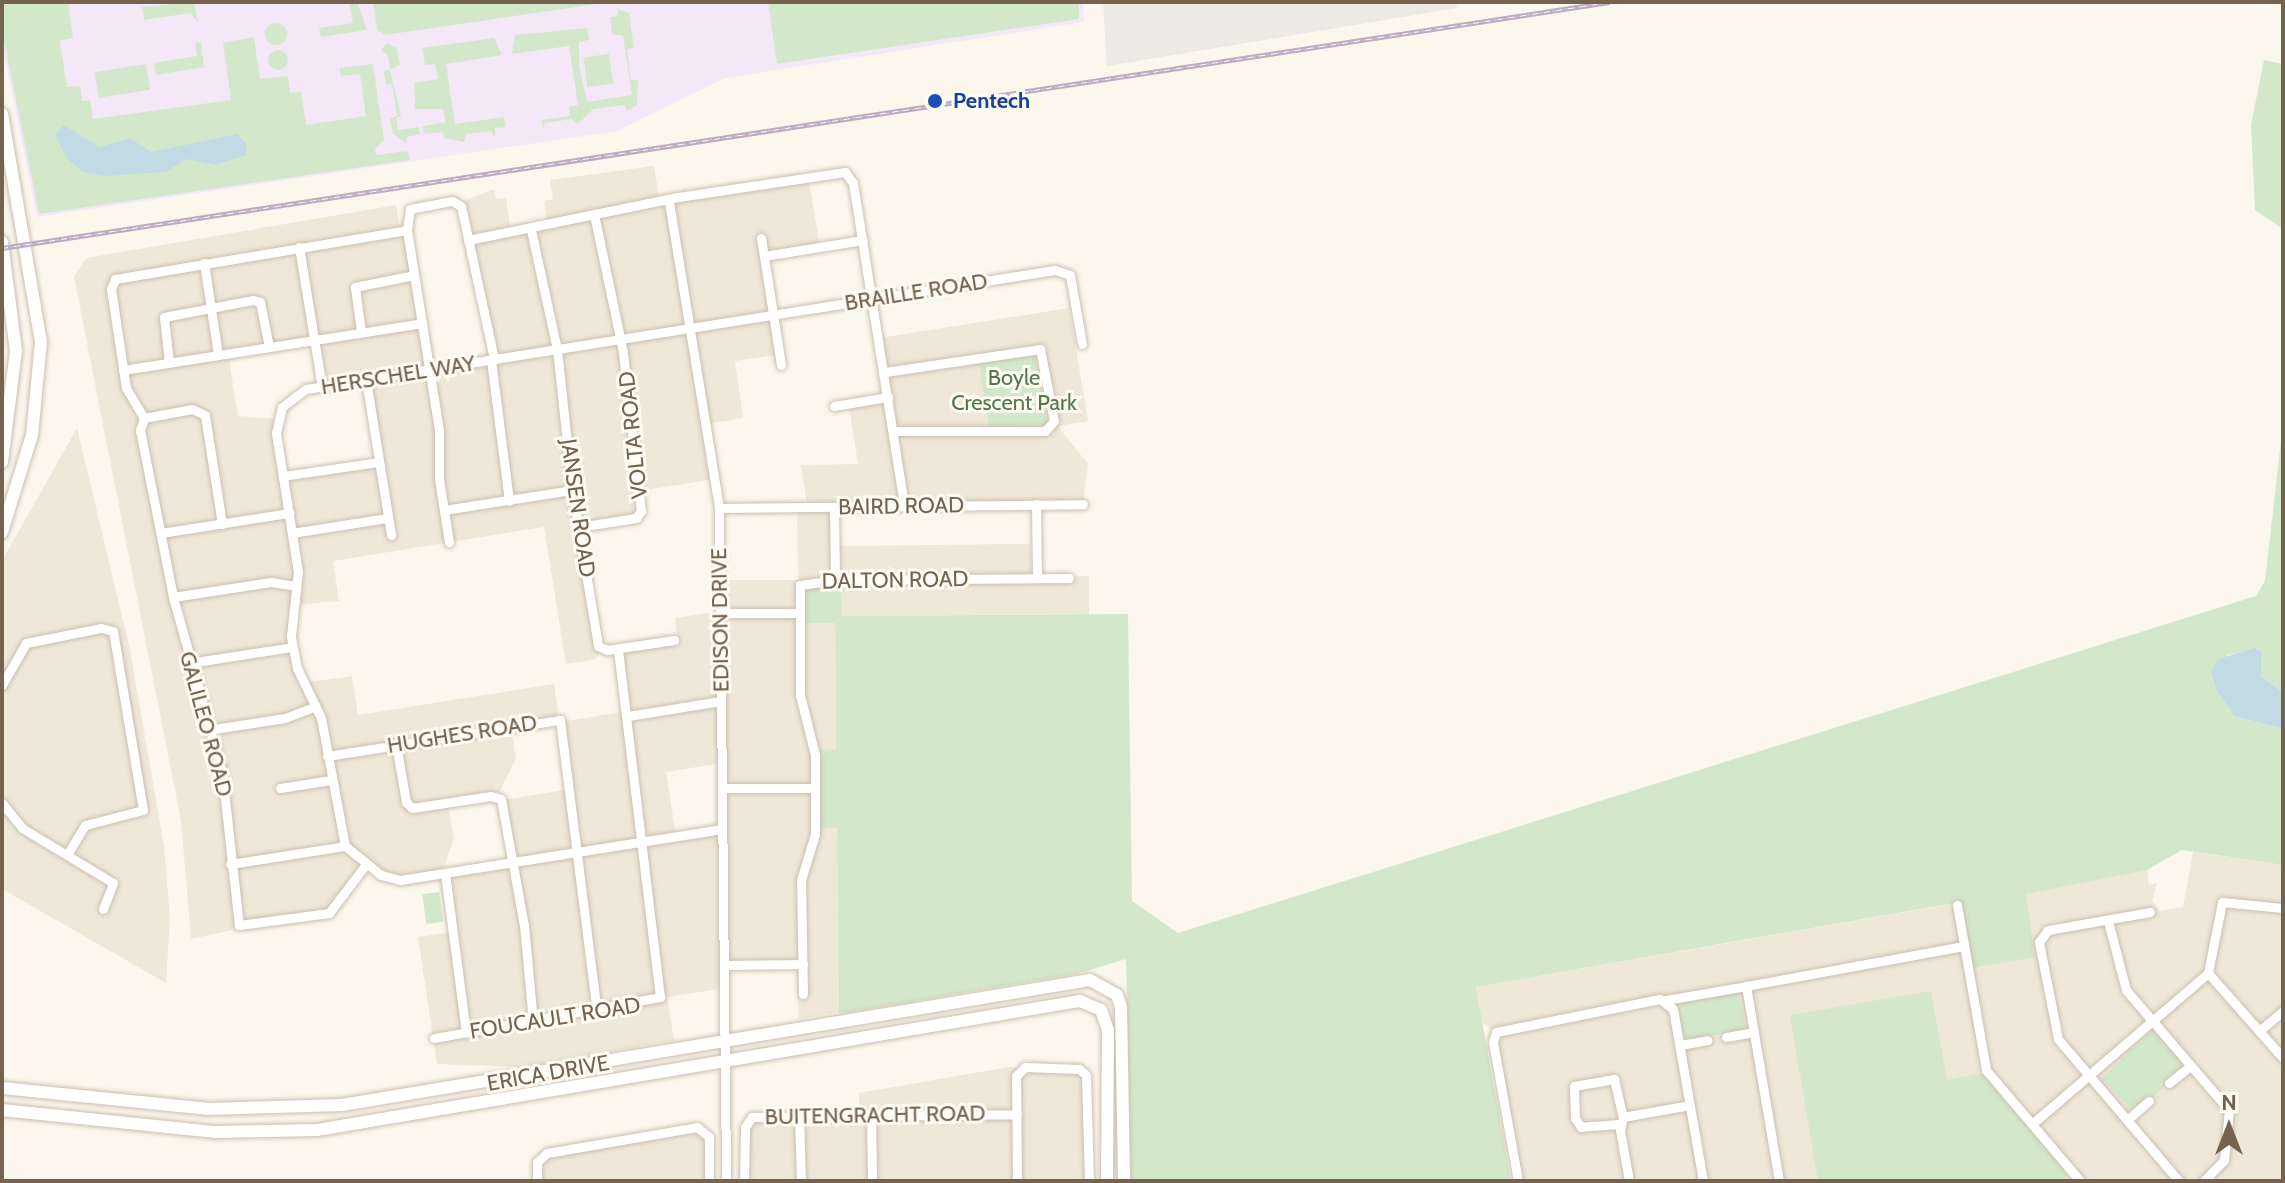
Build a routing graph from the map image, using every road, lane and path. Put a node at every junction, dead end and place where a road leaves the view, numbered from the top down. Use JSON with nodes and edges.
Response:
{"nodes":[{"id":1,"x":2,"y":114,"type":"edge"},
{"id":2,"x":669,"y":202,"type":"junction"},
{"id":3,"x":594,"y":214,"type":"junction"},
{"id":4,"x":407,"y":230,"type":"junction"},
{"id":5,"x":531,"y":230,"type":"junction"},
{"id":6,"x":761,"y":238,"type":"dead end"},
{"id":7,"x":468,"y":240,"type":"junction"},
{"id":8,"x":863,"y":240,"type":"junction"},
{"id":9,"x":2,"y":242,"type":"edge"},
{"id":10,"x":299,"y":247,"type":"junction"},
{"id":11,"x":764,"y":256,"type":"junction"},
{"id":12,"x":204,"y":263,"type":"junction"},
{"id":13,"x":414,"y":275,"type":"junction"},
{"id":14,"x":872,"y":299,"type":"junction"},
{"id":15,"x":211,"y":308,"type":"junction"},
{"id":16,"x":773,"y":315,"type":"junction"},
{"id":17,"x":422,"y":323,"type":"junction"},
{"id":18,"x":691,"y":328,"type":"junction"},
{"id":19,"x":361,"y":332,"type":"junction"},
{"id":20,"x":621,"y":339,"type":"junction"},
{"id":21,"x":314,"y":340,"type":"junction"},
{"id":22,"x":1082,"y":344,"type":"dead end"},
{"id":23,"x":269,"y":347,"type":"junction"},
{"id":24,"x":557,"y":349,"type":"junction"},
{"id":25,"x":218,"y":355,"type":"junction"},
{"id":26,"x":493,"y":359,"type":"junction"},
{"id":27,"x":169,"y":363,"type":"junction"},
{"id":28,"x":781,"y":365,"type":"dead end"},
{"id":29,"x":431,"y":369,"type":"junction"},
{"id":30,"x":123,"y":370,"type":"junction"},
{"id":31,"x":885,"y":372,"type":"junction"},
{"id":32,"x":366,"y":380,"type":"junction"},
{"id":33,"x":322,"y":387,"type":"junction"},
{"id":34,"x":888,"y":397,"type":"junction"},
{"id":35,"x":14,"y":402,"type":"junction"},
{"id":36,"x":834,"y":406,"type":"dead end"},
{"id":37,"x":2,"y":417,"type":"edge"},
{"id":38,"x":142,"y":421,"type":"junction"},
{"id":39,"x":894,"y":431,"type":"junction"},
{"id":40,"x":2,"y":462,"type":"edge"},
{"id":41,"x":379,"y":462,"type":"junction"},
{"id":42,"x":283,"y":476,"type":"junction"},
{"id":43,"x":572,"y":490,"type":"junction"},
{"id":44,"x":509,"y":501,"type":"junction"},
{"id":45,"x":1036,"y":504,"type":"junction"},
{"id":46,"x":1083,"y":504,"type":"dead end"},
{"id":47,"x":904,"y":506,"type":"junction"},
{"id":48,"x":834,"y":507,"type":"junction"},
{"id":49,"x":719,"y":508,"type":"junction"},
{"id":50,"x":444,"y":510,"type":"junction"},
{"id":51,"x":289,"y":513,"type":"junction"},
{"id":52,"x":387,"y":518,"type":"junction"},
{"id":53,"x":222,"y":524,"type":"junction"},
{"id":54,"x":578,"y":527,"type":"junction"},
{"id":55,"x":2,"y":532,"type":"edge"},
{"id":56,"x":161,"y":533,"type":"junction"},
{"id":57,"x":292,"y":533,"type":"junction"},
{"id":58,"x":391,"y":535,"type":"dead end"},
{"id":59,"x":449,"y":542,"type":"dead end"},
{"id":60,"x":1037,"y":578,"type":"junction"},
{"id":61,"x":1069,"y":578,"type":"dead end"},
{"id":62,"x":835,"y":580,"type":"junction"},
{"id":63,"x":296,"y":586,"type":"junction"},
{"id":64,"x":173,"y":597,"type":"junction"},
{"id":65,"x":720,"y":613,"type":"junction"},
{"id":66,"x":799,"y":613,"type":"junction"},
{"id":67,"x":674,"y":640,"type":"dead end"},
{"id":68,"x":292,"y":647,"type":"junction"},
{"id":69,"x":618,"y":649,"type":"junction"},
{"id":70,"x":189,"y":663,"type":"junction"},
{"id":71,"x":2,"y":685,"type":"edge"},
{"id":72,"x":721,"y":701,"type":"junction"},
{"id":73,"x":316,"y":706,"type":"junction"},
{"id":74,"x":628,"y":716,"type":"junction"},
{"id":75,"x":207,"y":730,"type":"junction"},
{"id":76,"x":396,"y":744,"type":"junction"},
{"id":77,"x":327,"y":756,"type":"junction"},
{"id":78,"x":331,"y":780,"type":"junction"},
{"id":79,"x":280,"y":788,"type":"dead end"},
{"id":80,"x":722,"y":788,"type":"junction"},
{"id":81,"x":815,"y":788,"type":"junction"},
{"id":82,"x":2,"y":803,"type":"edge"},
{"id":83,"x":722,"y":829,"type":"junction"},
{"id":84,"x":642,"y":841,"type":"junction"},
{"id":85,"x":345,"y":846,"type":"junction"},
{"id":86,"x":578,"y":851,"type":"junction"},
{"id":87,"x":67,"y":855,"type":"junction"},
{"id":88,"x":514,"y":861,"type":"junction"},
{"id":89,"x":230,"y":864,"type":"junction"},
{"id":90,"x":366,"y":864,"type":"junction"},
{"id":91,"x":445,"y":873,"type":"junction"},
{"id":92,"x":1957,"y":905,"type":"dead end"},
{"id":93,"x":2283,"y":908,"type":"edge"},
{"id":94,"x":103,"y":909,"type":"dead end"},
{"id":95,"x":2150,"y":912,"type":"dead end"},
{"id":96,"x":2108,"y":921,"type":"junction"},
{"id":97,"x":1963,"y":946,"type":"junction"},
{"id":98,"x":803,"y":964,"type":"junction"},
{"id":99,"x":724,"y":965,"type":"junction"},
{"id":100,"x":2208,"y":973,"type":"junction"},
{"id":101,"x":1746,"y":986,"type":"junction"},
{"id":102,"x":803,"y":994,"type":"dead end"},
{"id":103,"x":1666,"y":1000,"type":"junction"},
{"id":104,"x":597,"y":1011,"type":"junction"},
{"id":105,"x":2283,"y":1011,"type":"edge"},
{"id":106,"x":2153,"y":1021,"type":"junction"},
{"id":107,"x":533,"y":1022,"type":"junction"},
{"id":108,"x":2259,"y":1031,"type":"junction"},
{"id":109,"x":1754,"y":1032,"type":"junction"},
{"id":110,"x":466,"y":1033,"type":"junction"},
{"id":111,"x":1726,"y":1037,"type":"dead end"},
{"id":112,"x":434,"y":1038,"type":"dead end"},
{"id":113,"x":1708,"y":1040,"type":"dead end"},
{"id":114,"x":725,"y":1042,"type":"junction"},
{"id":115,"x":1680,"y":1045,"type":"junction"},
{"id":116,"x":2283,"y":1058,"type":"edge"},
{"id":117,"x":725,"y":1061,"type":"junction"},
{"id":118,"x":2191,"y":1065,"type":"junction"},
{"id":119,"x":2089,"y":1075,"type":"junction"},
{"id":120,"x":2169,"y":1083,"type":"dead end"},
{"id":121,"x":2,"y":1088,"type":"edge"},
{"id":122,"x":2149,"y":1101,"type":"dead end"},
{"id":123,"x":1690,"y":1105,"type":"junction"},
{"id":124,"x":2,"y":1110,"type":"edge"},
{"id":125,"x":871,"y":1114,"type":"junction"},
{"id":126,"x":1017,"y":1114,"type":"junction"},
{"id":127,"x":799,"y":1115,"type":"junction"},
{"id":128,"x":1622,"y":1120,"type":"junction"},
{"id":129,"x":2127,"y":1120,"type":"junction"},
{"id":130,"x":2032,"y":1124,"type":"junction"},
{"id":131,"x":2078,"y":1180,"type":"edge"},
{"id":132,"x":537,"y":1181,"type":"edge"},
{"id":133,"x":709,"y":1181,"type":"edge"},
{"id":134,"x":726,"y":1181,"type":"edge"},
{"id":135,"x":744,"y":1181,"type":"edge"},
{"id":136,"x":801,"y":1181,"type":"edge"},
{"id":137,"x":872,"y":1181,"type":"edge"},
{"id":138,"x":1017,"y":1181,"type":"edge"},
{"id":139,"x":1089,"y":1181,"type":"edge"},
{"id":140,"x":1107,"y":1181,"type":"edge"},
{"id":141,"x":1124,"y":1181,"type":"edge"},
{"id":142,"x":1518,"y":1181,"type":"edge"},
{"id":143,"x":1629,"y":1181,"type":"edge"},
{"id":144,"x":1703,"y":1181,"type":"edge"},
{"id":145,"x":1779,"y":1181,"type":"edge"},
{"id":146,"x":2179,"y":1181,"type":"edge"},
{"id":147,"x":2204,"y":1181,"type":"edge"}],
"edges":[{"from":1,"to":55,"type":"main road"},
{"from":2,"to":3,"type":"street"},
{"from":2,"to":8,"type":"street"},
{"from":2,"to":18,"type":"street","name":"EDISON DRIVE"},
{"from":3,"to":5,"type":"street"},
{"from":3,"to":20,"type":"street"},
{"from":4,"to":7,"type":"street"},
{"from":4,"to":10,"type":"street","name":"GALILEO ROAD"},
{"from":4,"to":13,"type":"street"},
{"from":5,"to":7,"type":"street"},
{"from":5,"to":24,"type":"street","name":"JANSEN ROAD"},
{"from":6,"to":11,"type":"street"},
{"from":7,"to":26,"type":"street"},
{"from":8,"to":11,"type":"street"},
{"from":8,"to":14,"type":"street"},
{"from":9,"to":35,"type":"main road"},
{"from":10,"to":12,"type":"street","name":"GALILEO ROAD"},
{"from":10,"to":21,"type":"street"},
{"from":11,"to":16,"type":"street"},
{"from":12,"to":15,"type":"street"},
{"from":12,"to":30,"type":"street","name":"GALILEO ROAD"},
{"from":13,"to":17,"type":"street"},
{"from":13,"to":19,"type":"street"},
{"from":14,"to":16,"type":"street","name":"BRAILLE ROAD"},
{"from":14,"to":22,"type":"street","name":"BRAILLE ROAD"},
{"from":14,"to":31,"type":"street"},
{"from":15,"to":23,"type":"street"},
{"from":15,"to":25,"type":"street"},
{"from":15,"to":27,"type":"street"},
{"from":16,"to":18,"type":"street","name":"BRAILLE ROAD"},
{"from":16,"to":28,"type":"street"},
{"from":17,"to":19,"type":"street"},
{"from":17,"to":29,"type":"street"},
{"from":18,"to":20,"type":"street","name":"HERSCHEL WAY"},
{"from":18,"to":49,"type":"street","name":"EDISON DRIVE"},
{"from":19,"to":21,"type":"street"},
{"from":20,"to":24,"type":"street","name":"HERSCHEL WAY"},
{"from":20,"to":54,"type":"street","name":"VOLTA ROAD"},
{"from":21,"to":23,"type":"street"},
{"from":21,"to":33,"type":"street"},
{"from":23,"to":25,"type":"street"},
{"from":24,"to":26,"type":"street","name":"HERSCHEL WAY"},
{"from":24,"to":43,"type":"street","name":"JANSEN ROAD"},
{"from":25,"to":27,"type":"street"},
{"from":26,"to":29,"type":"street","name":"HERSCHEL WAY"},
{"from":26,"to":44,"type":"street"},
{"from":27,"to":30,"type":"street"},
{"from":29,"to":32,"type":"street","name":"HERSCHEL WAY"},
{"from":29,"to":50,"type":"street"},
{"from":30,"to":38,"type":"street","name":"GALILEO ROAD"},
{"from":31,"to":34,"type":"street"},
{"from":31,"to":39,"type":"street"},
{"from":32,"to":33,"type":"street","name":"HERSCHEL WAY"},
{"from":32,"to":41,"type":"street"},
{"from":33,"to":42,"type":"street","name":"HERSCHEL WAY"},
{"from":34,"to":36,"type":"street"},
{"from":34,"to":39,"type":"street"},
{"from":35,"to":37,"type":"street"},
{"from":35,"to":40,"type":"main road"},
{"from":38,"to":53,"type":"street"},
{"from":38,"to":56,"type":"street","name":"GALILEO ROAD"},
{"from":39,"to":47,"type":"street"},
{"from":41,"to":42,"type":"street"},
{"from":41,"to":52,"type":"street"},
{"from":42,"to":51,"type":"street","name":"HERSCHEL WAY"},
{"from":43,"to":44,"type":"street"},
{"from":43,"to":54,"type":"street","name":"JANSEN ROAD"},
{"from":44,"to":50,"type":"street"},
{"from":45,"to":46,"type":"street","name":"BAIRD ROAD"},
{"from":45,"to":47,"type":"street","name":"BAIRD ROAD"},
{"from":45,"to":60,"type":"street"},
{"from":47,"to":48,"type":"street","name":"BAIRD ROAD"},
{"from":48,"to":49,"type":"street","name":"BAIRD ROAD"},
{"from":48,"to":62,"type":"street"},
{"from":49,"to":65,"type":"street","name":"EDISON DRIVE"},
{"from":50,"to":59,"type":"street"},
{"from":51,"to":53,"type":"street"},
{"from":51,"to":57,"type":"street","name":"HERSCHEL WAY"},
{"from":52,"to":57,"type":"street"},
{"from":52,"to":58,"type":"street"},
{"from":53,"to":56,"type":"street"},
{"from":54,"to":69,"type":"street","name":"JANSEN ROAD"},
{"from":56,"to":64,"type":"street","name":"GALILEO ROAD"},
{"from":57,"to":63,"type":"street","name":"HERSCHEL WAY"},
{"from":60,"to":61,"type":"street","name":"DALTON ROAD"},
{"from":60,"to":62,"type":"street","name":"DALTON ROAD"},
{"from":62,"to":66,"type":"street","name":"DALTON ROAD"},
{"from":63,"to":64,"type":"street"},
{"from":63,"to":68,"type":"street","name":"HERSCHEL WAY"},
{"from":64,"to":70,"type":"street","name":"GALILEO ROAD"},
{"from":65,"to":66,"type":"street"},
{"from":65,"to":72,"type":"street","name":"EDISON DRIVE"},
{"from":66,"to":81,"type":"street","name":"DALTON ROAD"},
{"from":67,"to":69,"type":"street"},
{"from":68,"to":70,"type":"street"},
{"from":68,"to":73,"type":"street","name":"HERSCHEL WAY"},
{"from":69,"to":74,"type":"street"},
{"from":70,"to":75,"type":"street","name":"GALILEO ROAD"},
{"from":71,"to":87,"type":"street"},
{"from":72,"to":74,"type":"street"},
{"from":72,"to":80,"type":"street","name":"EDISON DRIVE"},
{"from":73,"to":75,"type":"street"},
{"from":73,"to":77,"type":"street","name":"HERSCHEL WAY"},
{"from":74,"to":84,"type":"street"},
{"from":75,"to":89,"type":"street","name":"GALILEO ROAD"},
{"from":76,"to":77,"type":"street","name":"HUGHES ROAD"},
{"from":76,"to":86,"type":"street","name":"HUGHES ROAD"},
{"from":76,"to":88,"type":"street"},
{"from":77,"to":78,"type":"street","name":"HERSCHEL WAY"},
{"from":78,"to":79,"type":"street"},
{"from":78,"to":85,"type":"street","name":"HERSCHEL WAY"},
{"from":80,"to":81,"type":"street"},
{"from":80,"to":83,"type":"street","name":"EDISON DRIVE"},
{"from":81,"to":98,"type":"street","name":"DALTON ROAD"},
{"from":82,"to":87,"type":"street"},
{"from":83,"to":84,"type":"street"},
{"from":83,"to":99,"type":"street","name":"EDISON DRIVE"},
{"from":84,"to":86,"type":"street"},
{"from":84,"to":104,"type":"street","name":"FOUCAULT ROAD"},
{"from":85,"to":89,"type":"street"},
{"from":85,"to":90,"type":"street"},
{"from":86,"to":88,"type":"street"},
{"from":86,"to":104,"type":"street"},
{"from":87,"to":94,"type":"street"},
{"from":88,"to":91,"type":"street"},
{"from":88,"to":107,"type":"street"},
{"from":89,"to":90,"type":"street","name":"GALILEO ROAD"},
{"from":90,"to":91,"type":"street"},
{"from":91,"to":110,"type":"street"},
{"from":92,"to":97,"type":"street"},
{"from":93,"to":100,"type":"street"},
{"from":95,"to":96,"type":"street"},
{"from":96,"to":106,"type":"street"},
{"from":96,"to":119,"type":"street"},
{"from":97,"to":101,"type":"street"},
{"from":97,"to":130,"type":"street"},
{"from":98,"to":99,"type":"street"},
{"from":98,"to":102,"type":"street","name":"DALTON ROAD"},
{"from":99,"to":114,"type":"street","name":"EDISON DRIVE"},
{"from":100,"to":106,"type":"street"},
{"from":100,"to":108,"type":"street"},
{"from":101,"to":103,"type":"street"},
{"from":101,"to":109,"type":"street"},
{"from":103,"to":115,"type":"street"},
{"from":103,"to":142,"type":"street"},
{"from":104,"to":107,"type":"street","name":"FOUCAULT ROAD"},
{"from":105,"to":108,"type":"street"},
{"from":106,"to":118,"type":"street"},
{"from":106,"to":119,"type":"street"},
{"from":107,"to":110,"type":"street","name":"FOUCAULT ROAD"},
{"from":108,"to":116,"type":"street"},
{"from":109,"to":111,"type":"street"},
{"from":109,"to":145,"type":"street"},
{"from":110,"to":112,"type":"street","name":"FOUCAULT ROAD"},
{"from":113,"to":115,"type":"street"},
{"from":114,"to":117,"type":"street","name":"EDISON DRIVE"},
{"from":114,"to":121,"type":"main road","name":"ERICA DRIVE"},
{"from":114,"to":141,"type":"main road","name":"ERICA DRIVE"},
{"from":115,"to":123,"type":"street"},
{"from":117,"to":124,"type":"main road","name":"ERICA DRIVE"},
{"from":117,"to":134,"type":"street","name":"EDISON DRIVE"},
{"from":117,"to":140,"type":"main road","name":"ERICA DRIVE"},
{"from":118,"to":120,"type":"street"},
{"from":118,"to":147,"type":"street"},
{"from":119,"to":129,"type":"street"},
{"from":119,"to":130,"type":"street"},
{"from":122,"to":129,"type":"street"},
{"from":123,"to":128,"type":"street"},
{"from":123,"to":144,"type":"street"},
{"from":125,"to":126,"type":"street","name":"BUITENGRACHT ROAD"},
{"from":125,"to":127,"type":"street","name":"BUITENGRACHT ROAD"},
{"from":125,"to":137,"type":"street"},
{"from":126,"to":138,"type":"street"},
{"from":126,"to":139,"type":"street"},
{"from":127,"to":135,"type":"street","name":"BUITENGRACHT ROAD"},
{"from":127,"to":136,"type":"street"},
{"from":128,"to":128,"type":"street"},
{"from":128,"to":143,"type":"street"},
{"from":129,"to":146,"type":"street"},
{"from":130,"to":131,"type":"street"},
{"from":132,"to":133,"type":"street"}]}
